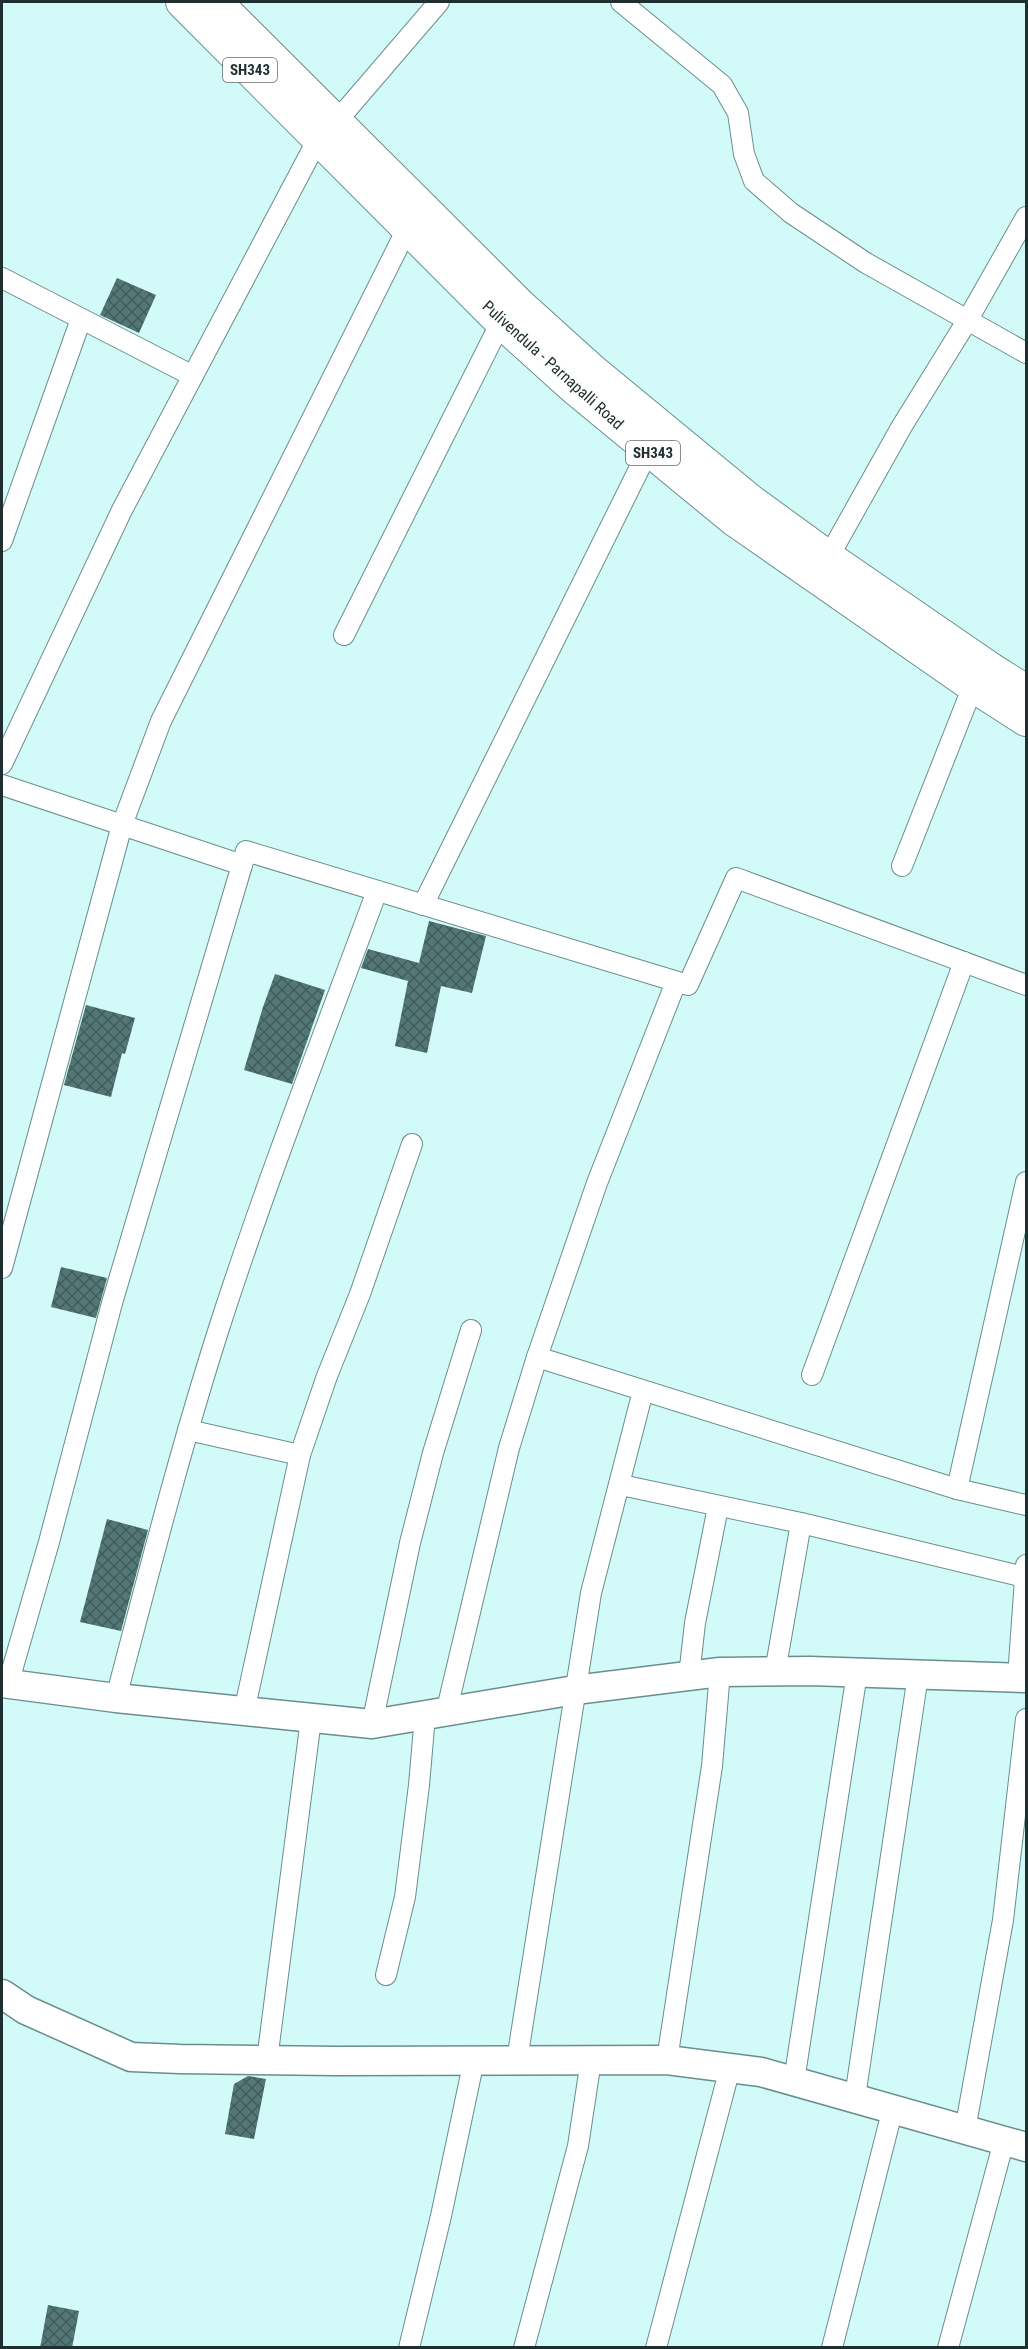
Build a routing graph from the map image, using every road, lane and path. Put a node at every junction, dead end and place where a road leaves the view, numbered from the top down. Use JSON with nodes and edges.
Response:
{"nodes":[{"id":1,"x":182,"y":2,"type":"edge"},
{"id":2,"x":216,"y":2,"type":"edge"},
{"id":3,"x":439,"y":2,"type":"edge"},
{"id":4,"x":621,"y":2,"type":"edge"},
{"id":5,"x":327,"y":130,"type":"junction"},
{"id":6,"x":1025,"y":222,"type":"edge"},
{"id":7,"x":408,"y":227,"type":"junction"},
{"id":8,"x":2,"y":278,"type":"edge"},
{"id":9,"x":81,"y":319,"type":"junction"},
{"id":10,"x":967,"y":321,"type":"junction"},
{"id":11,"x":501,"y":322,"type":"junction"},
{"id":12,"x":1026,"y":353,"type":"edge"},
{"id":13,"x":194,"y":376,"type":"junction"},
{"id":14,"x":649,"y":449,"type":"junction"},
{"id":15,"x":2,"y":541,"type":"edge"},
{"id":16,"x":822,"y":567,"type":"junction"},
{"id":17,"x":344,"y":635,"type":"dead end"},
{"id":18,"x":973,"y":686,"type":"junction"},
{"id":19,"x":1026,"y":691,"type":"edge"},
{"id":20,"x":1026,"y":720,"type":"edge"},
{"id":21,"x":2,"y":764,"type":"edge"},
{"id":22,"x":2,"y":785,"type":"edge"},
{"id":23,"x":122,"y":825,"type":"junction"},
{"id":24,"x":242,"y":865,"type":"junction"},
{"id":25,"x":902,"y":866,"type":"dead end"},
{"id":26,"x":377,"y":891,"type":"junction"},
{"id":27,"x":423,"y":905,"type":"junction"},
{"id":28,"x":964,"y":962,"type":"junction"},
{"id":29,"x":676,"y":982,"type":"junction"},
{"id":30,"x":1026,"y":985,"type":"edge"},
{"id":31,"x":412,"y":1144,"type":"dead end"},
{"id":32,"x":1026,"y":1182,"type":"edge"},
{"id":33,"x":2,"y":1268,"type":"edge"},
{"id":34,"x":471,"y":1330,"type":"dead end"},
{"id":35,"x":537,"y":1357,"type":"junction"},
{"id":36,"x":812,"y":1375,"type":"dead end"},
{"id":37,"x":644,"y":1390,"type":"junction"},
{"id":38,"x":188,"y":1430,"type":"junction"},
{"id":39,"x":300,"y":1455,"type":"junction"},
{"id":40,"x":621,"y":1485,"type":"junction"},
{"id":41,"x":957,"y":1490,"type":"junction"},
{"id":42,"x":1026,"y":1505,"type":"edge"},
{"id":43,"x":718,"y":1507,"type":"junction"},
{"id":44,"x":801,"y":1523,"type":"junction"},
{"id":45,"x":1025,"y":1571,"type":"edge"},
{"id":46,"x":775,"y":1671,"type":"junction"},
{"id":47,"x":720,"y":1672,"type":"junction"},
{"id":48,"x":857,"y":1673,"type":"junction"},
{"id":49,"x":918,"y":1675,"type":"junction"},
{"id":50,"x":689,"y":1676,"type":"junction"},
{"id":51,"x":1022,"y":1678,"type":"edge"},
{"id":52,"x":5,"y":1683,"type":"edge"},
{"id":53,"x":576,"y":1690,"type":"junction"},
{"id":54,"x":116,"y":1698,"type":"junction"},
{"id":55,"x":244,"y":1712,"type":"junction"},
{"id":56,"x":436,"y":1714,"type":"junction"},
{"id":57,"x":311,"y":1719,"type":"junction"},
{"id":58,"x":1026,"y":1719,"type":"edge"},
{"id":59,"x":372,"y":1724,"type":"junction"},
{"id":60,"x":386,"y":1975,"type":"dead end"},
{"id":61,"x":2,"y":1994,"type":"edge"},
{"id":62,"x":267,"y":2060,"type":"junction"},
{"id":63,"x":474,"y":2060,"type":"junction"},
{"id":64,"x":517,"y":2060,"type":"junction"},
{"id":65,"x":591,"y":2060,"type":"junction"},
{"id":66,"x":667,"y":2060,"type":"junction"},
{"id":67,"x":730,"y":2068,"type":"junction"},
{"id":68,"x":794,"y":2081,"type":"junction"},
{"id":69,"x":855,"y":2097,"type":"junction"},
{"id":70,"x":893,"y":2108,"type":"junction"},
{"id":71,"x":965,"y":2130,"type":"junction"},
{"id":72,"x":1015,"y":2144,"type":"edge"},
{"id":73,"x":409,"y":2348,"type":"edge"},
{"id":74,"x":524,"y":2348,"type":"edge"},
{"id":75,"x":656,"y":2348,"type":"edge"},
{"id":76,"x":832,"y":2348,"type":"edge"},
{"id":77,"x":948,"y":2348,"type":"edge"}],
"edges":[{"from":1,"to":5,"type":"main road","name":"Pulivendula - Parnapalli Road","number":"SH343"},
{"from":2,"to":5,"type":"main road","name":"Pulivendula - Parnapalli Road","number":"SH343"},
{"from":3,"to":5,"type":"street"},
{"from":4,"to":10,"type":"street"},
{"from":5,"to":7,"type":"main road","name":"Pulivendula - Parnapalli Road","number":"SH343"},
{"from":5,"to":13,"type":"street"},
{"from":5,"to":16,"type":"main road","name":"Pulivendula - Parnapalli Road","number":"SH343"},
{"from":6,"to":10,"type":"street"},
{"from":7,"to":11,"type":"main road","name":"Pulivendula - Parnapalli Road","number":"SH343"},
{"from":7,"to":23,"type":"street"},
{"from":8,"to":9,"type":"street"},
{"from":9,"to":13,"type":"street"},
{"from":9,"to":15,"type":"street"},
{"from":10,"to":12,"type":"street"},
{"from":10,"to":16,"type":"street"},
{"from":11,"to":14,"type":"main road","name":"Pulivendula - Parnapalli Road","number":"SH343"},
{"from":11,"to":17,"type":"street"},
{"from":13,"to":21,"type":"street"},
{"from":14,"to":16,"type":"main road","name":"Pulivendula - Parnapalli Road","number":"SH343"},
{"from":14,"to":27,"type":"street"},
{"from":16,"to":18,"type":"main road","name":"Pulivendula - Parnapalli Road","number":"SH343"},
{"from":16,"to":19,"type":"main road","name":"Pulivendula - Parnapalli Road","number":"SH343"},
{"from":18,"to":20,"type":"main road","name":"Pulivendula - Parnapalli Road","number":"SH343"},
{"from":18,"to":25,"type":"street"},
{"from":22,"to":23,"type":"street"},
{"from":23,"to":24,"type":"street"},
{"from":23,"to":33,"type":"street"},
{"from":24,"to":26,"type":"street"},
{"from":24,"to":52,"type":"street"},
{"from":26,"to":27,"type":"street"},
{"from":26,"to":38,"type":"street"},
{"from":27,"to":29,"type":"street"},
{"from":28,"to":29,"type":"street"},
{"from":28,"to":30,"type":"street"},
{"from":28,"to":36,"type":"street"},
{"from":29,"to":35,"type":"street"},
{"from":31,"to":39,"type":"street"},
{"from":32,"to":41,"type":"street"},
{"from":34,"to":59,"type":"street"},
{"from":35,"to":37,"type":"street"},
{"from":35,"to":56,"type":"street"},
{"from":37,"to":40,"type":"street"},
{"from":37,"to":41,"type":"street"},
{"from":38,"to":39,"type":"street"},
{"from":38,"to":54,"type":"street"},
{"from":39,"to":55,"type":"street"},
{"from":40,"to":43,"type":"street"},
{"from":40,"to":53,"type":"street"},
{"from":41,"to":42,"type":"street"},
{"from":43,"to":44,"type":"street"},
{"from":43,"to":50,"type":"street"},
{"from":44,"to":45,"type":"street"},
{"from":44,"to":46,"type":"street"},
{"from":45,"to":51,"type":"street"},
{"from":46,"to":47,"type":"street"},
{"from":46,"to":48,"type":"street"},
{"from":47,"to":50,"type":"street"},
{"from":47,"to":66,"type":"street"},
{"from":48,"to":49,"type":"street"},
{"from":48,"to":68,"type":"street"},
{"from":49,"to":51,"type":"street"},
{"from":49,"to":69,"type":"street"},
{"from":50,"to":53,"type":"street"},
{"from":52,"to":54,"type":"street"},
{"from":53,"to":56,"type":"street"},
{"from":53,"to":64,"type":"street"},
{"from":54,"to":55,"type":"street"},
{"from":55,"to":57,"type":"street"},
{"from":56,"to":59,"type":"street"},
{"from":56,"to":60,"type":"street"},
{"from":57,"to":59,"type":"street"},
{"from":57,"to":62,"type":"street"},
{"from":58,"to":71,"type":"street"},
{"from":61,"to":62,"type":"street"},
{"from":62,"to":63,"type":"street"},
{"from":63,"to":64,"type":"street"},
{"from":63,"to":73,"type":"street"},
{"from":64,"to":65,"type":"street"},
{"from":65,"to":66,"type":"street"},
{"from":65,"to":74,"type":"street"},
{"from":66,"to":67,"type":"street"},
{"from":67,"to":68,"type":"street"},
{"from":67,"to":75,"type":"street"},
{"from":68,"to":69,"type":"street"},
{"from":69,"to":70,"type":"street"},
{"from":70,"to":71,"type":"street"},
{"from":70,"to":76,"type":"street"},
{"from":71,"to":72,"type":"street"},
{"from":72,"to":77,"type":"street"}]}
